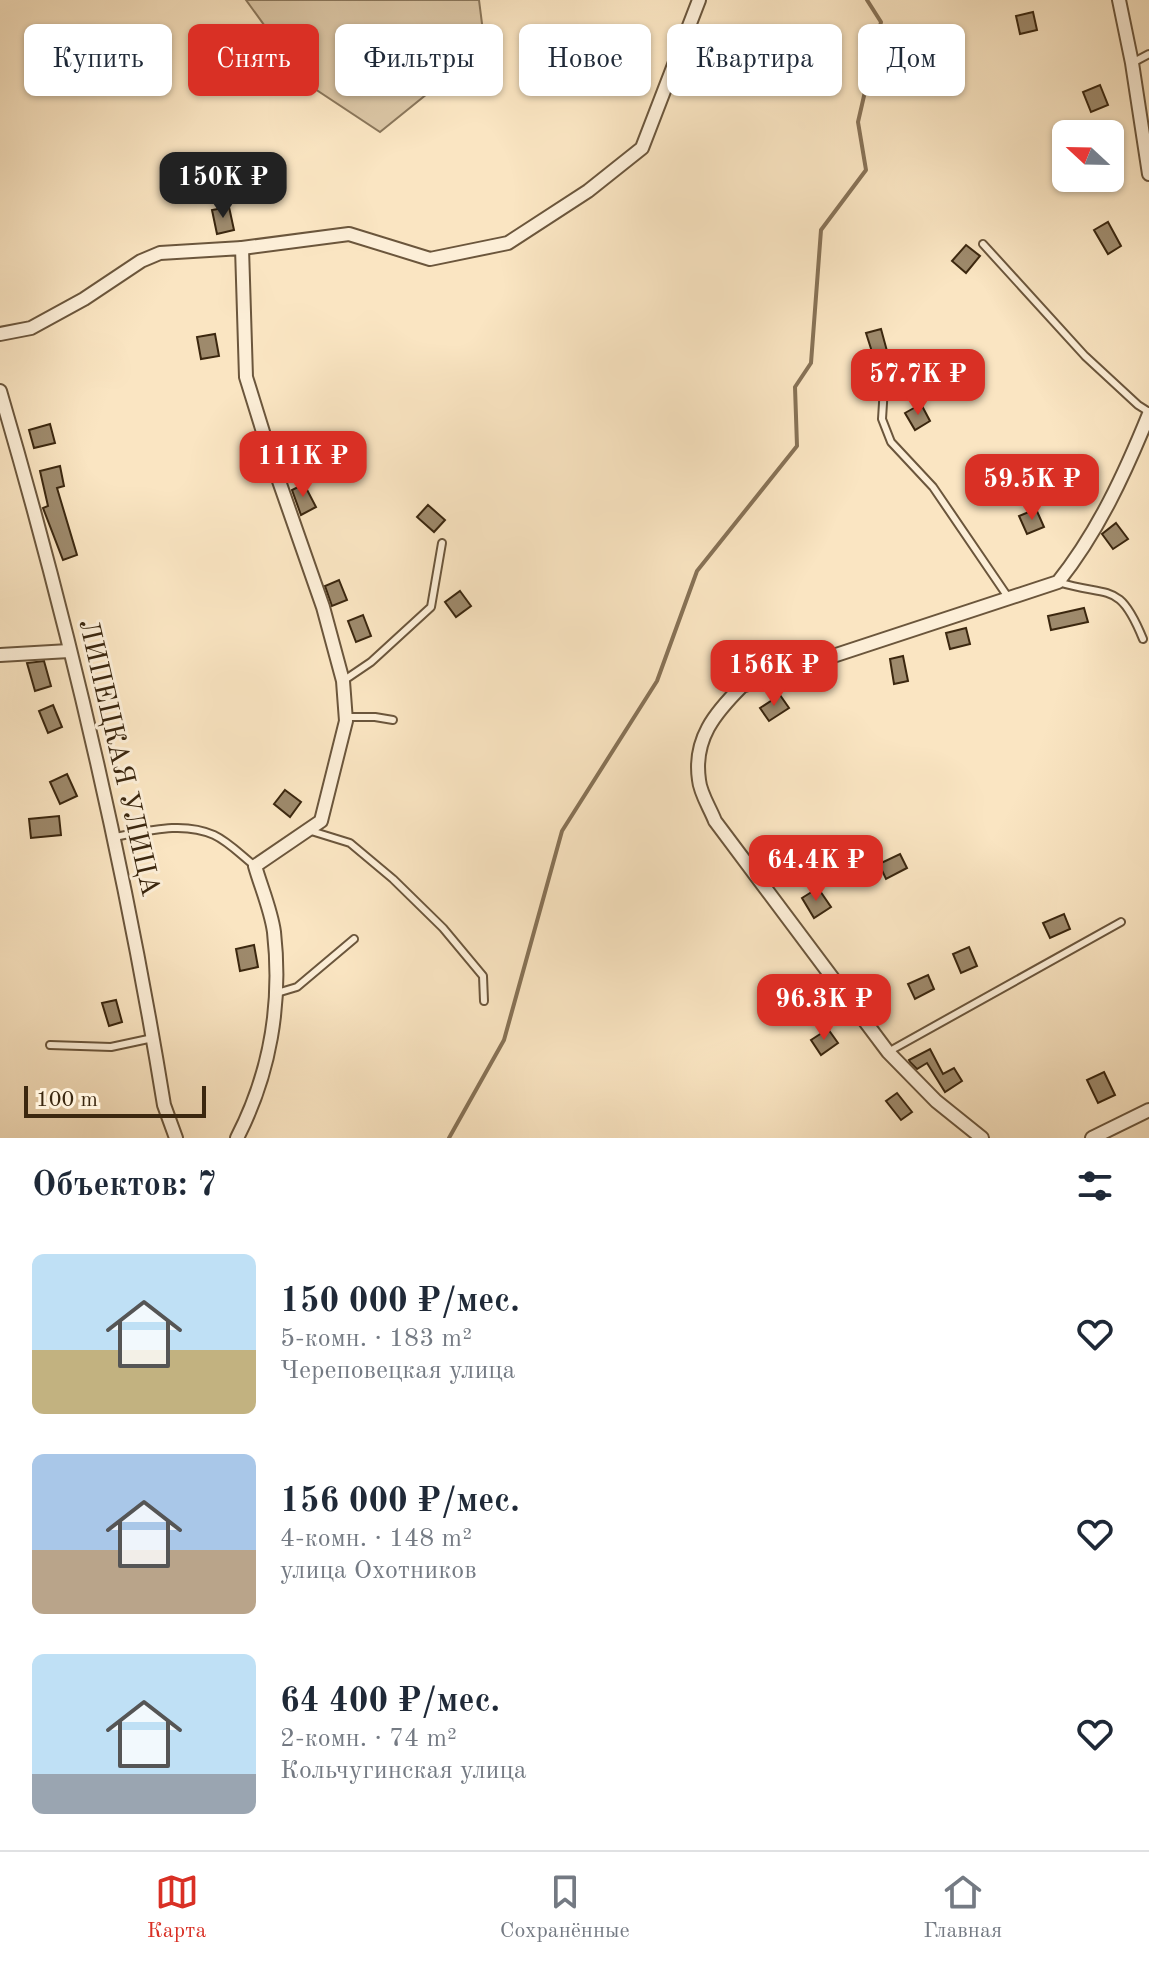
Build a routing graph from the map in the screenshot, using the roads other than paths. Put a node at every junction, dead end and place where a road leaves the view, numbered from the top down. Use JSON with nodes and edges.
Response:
{"nodes":[{"id":1,"x":699,"y":0,"type":"edge"},
{"id":2,"x":1119,"y":0,"type":"edge"},
{"id":3,"x":1149,"y":54,"type":"edge"},
{"id":4,"x":1132,"y":63,"type":"junction"},
{"id":5,"x":1149,"y":174,"type":"edge"},
{"id":6,"x":983,"y":244,"type":"dead end"},
{"id":7,"x":242,"y":248,"type":"junction"},
{"id":8,"x":0,"y":334,"type":"edge"},
{"id":9,"x":877,"y":364,"type":"dead end"},
{"id":10,"x":0,"y":391,"type":"edge"},
{"id":11,"x":1149,"y":413,"type":"edge"},
{"id":12,"x":442,"y":543,"type":"dead end"},
{"id":13,"x":1058,"y":582,"type":"junction"},
{"id":14,"x":1008,"y":597,"type":"junction"},
{"id":15,"x":1143,"y":639,"type":"dead end"},
{"id":16,"x":69,"y":651,"type":"junction"},
{"id":17,"x":0,"y":655,"type":"edge"},
{"id":18,"x":343,"y":681,"type":"junction"},
{"id":19,"x":345,"y":717,"type":"junction"},
{"id":20,"x":393,"y":720,"type":"dead end"},
{"id":21,"x":308,"y":830,"type":"junction"},
{"id":22,"x":115,"y":837,"type":"junction"},
{"id":23,"x":255,"y":866,"type":"junction"},
{"id":24,"x":1121,"y":922,"type":"dead end"},
{"id":25,"x":354,"y":939,"type":"dead end"},
{"id":26,"x":277,"y":993,"type":"junction"},
{"id":27,"x":484,"y":1001,"type":"dead end"},
{"id":28,"x":153,"y":1038,"type":"junction"},
{"id":29,"x":50,"y":1045,"type":"dead end"},
{"id":30,"x":888,"y":1052,"type":"junction"},
{"id":31,"x":1149,"y":1110,"type":"edge"},
{"id":32,"x":176,"y":1138,"type":"edge"},
{"id":33,"x":237,"y":1138,"type":"edge"},
{"id":34,"x":982,"y":1138,"type":"edge"},
{"id":35,"x":1092,"y":1138,"type":"edge"}],
"edges":[{"from":1,"to":7,"type":"street"},
{"from":2,"to":4,"type":"street"},
{"from":3,"to":4,"type":"lane"},
{"from":4,"to":5,"type":"street"},
{"from":6,"to":11,"type":"lane"},
{"from":7,"to":8,"type":"street"},
{"from":7,"to":18,"type":"street"},
{"from":9,"to":14,"type":"lane"},
{"from":10,"to":16,"type":"street","name":"ЛИПЕЦКАЯ УЛИЦА"},
{"from":11,"to":13,"type":"street"},
{"from":12,"to":18,"type":"lane"},
{"from":13,"to":14,"type":"street"},
{"from":13,"to":15,"type":"lane"},
{"from":14,"to":30,"type":"street"},
{"from":16,"to":17,"type":"street"},
{"from":16,"to":22,"type":"street","name":"ЛИПЕЦКАЯ УЛИЦА"},
{"from":18,"to":19,"type":"street"},
{"from":19,"to":20,"type":"lane"},
{"from":19,"to":21,"type":"street"},
{"from":21,"to":23,"type":"street"},
{"from":21,"to":27,"type":"lane"},
{"from":22,"to":23,"type":"lane"},
{"from":22,"to":28,"type":"street","name":"ЛИПЕЦКАЯ УЛИЦА"},
{"from":23,"to":26,"type":"street"},
{"from":24,"to":30,"type":"lane"},
{"from":25,"to":26,"type":"lane"},
{"from":26,"to":33,"type":"street"},
{"from":28,"to":29,"type":"lane"},
{"from":28,"to":32,"type":"street","name":"ЛИПЕЦКАЯ УЛИЦА"},
{"from":30,"to":34,"type":"street"},
{"from":31,"to":35,"type":"street"}]}
